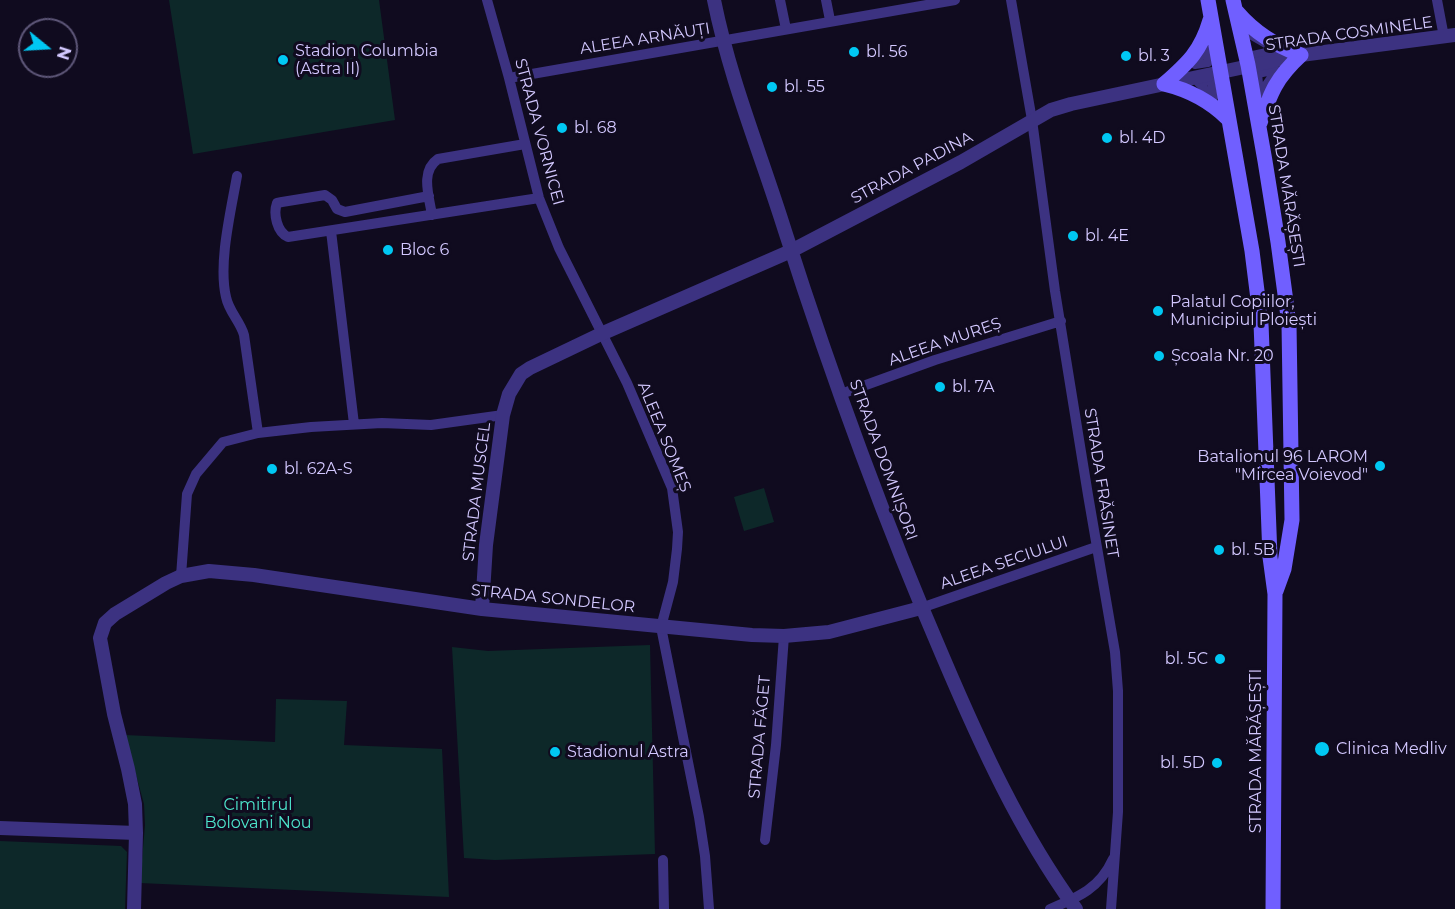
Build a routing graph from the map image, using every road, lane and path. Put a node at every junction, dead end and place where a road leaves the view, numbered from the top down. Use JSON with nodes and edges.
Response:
{"nodes":[{"id":1,"x":487,"y":0,"type":"edge"},
{"id":2,"x":714,"y":0,"type":"edge"},
{"id":3,"x":780,"y":0,"type":"edge"},
{"id":4,"x":826,"y":0,"type":"edge"},
{"id":5,"x":955,"y":0,"type":"edge"},
{"id":6,"x":1011,"y":0,"type":"edge"},
{"id":7,"x":1437,"y":0,"type":"edge"},
{"id":8,"x":1234,"y":5,"type":"edge"},
{"id":9,"x":1209,"y":8,"type":"edge"},
{"id":10,"x":830,"y":21,"type":"junction"},
{"id":11,"x":786,"y":28,"type":"junction"},
{"id":12,"x":1449,"y":36,"type":"edge"},
{"id":13,"x":722,"y":41,"type":"junction"},
{"id":14,"x":1301,"y":55,"type":"junction"},
{"id":15,"x":1248,"y":65,"type":"junction"},
{"id":16,"x":1213,"y":72,"type":"junction"},
{"id":17,"x":509,"y":78,"type":"junction"},
{"id":18,"x":1164,"y":84,"type":"junction"},
{"id":19,"x":1228,"y":119,"type":"junction"},
{"id":20,"x":1032,"y":120,"type":"junction"},
{"id":21,"x":1259,"y":126,"type":"junction"},
{"id":22,"x":525,"y":144,"type":"junction"},
{"id":23,"x":237,"y":176,"type":"dead end"},
{"id":24,"x":429,"y":196,"type":"junction"},
{"id":25,"x":539,"y":198,"type":"junction"},
{"id":26,"x":337,"y":209,"type":"junction"},
{"id":27,"x":432,"y":215,"type":"junction"},
{"id":28,"x":336,"y":230,"type":"junction"},
{"id":29,"x":791,"y":251,"type":"junction"},
{"id":30,"x":1060,"y":321,"type":"junction"},
{"id":31,"x":601,"y":334,"type":"junction"},
{"id":32,"x":841,"y":394,"type":"junction"},
{"id":33,"x":503,"y":415,"type":"junction"},
{"id":34,"x":354,"y":424,"type":"junction"},
{"id":35,"x":258,"y":433,"type":"junction"},
{"id":36,"x":1096,"y":547,"type":"junction"},
{"id":37,"x":181,"y":576,"type":"junction"},
{"id":38,"x":1275,"y":594,"type":"junction"},
{"id":39,"x":921,"y":608,"type":"junction"},
{"id":40,"x":482,"y":609,"type":"junction"},
{"id":41,"x":661,"y":627,"type":"junction"},
{"id":42,"x":784,"y":636,"type":"junction"},
{"id":43,"x":0,"y":828,"type":"edge"},
{"id":44,"x":136,"y":833,"type":"junction"},
{"id":45,"x":765,"y":840,"type":"dead end"},
{"id":46,"x":1116,"y":851,"type":"junction"},
{"id":47,"x":663,"y":860,"type":"dead end"},
{"id":48,"x":1073,"y":904,"type":"edge"},
{"id":49,"x":134,"y":909,"type":"edge"},
{"id":50,"x":664,"y":909,"type":"edge"},
{"id":51,"x":709,"y":909,"type":"edge"},
{"id":52,"x":1050,"y":909,"type":"edge"},
{"id":53,"x":1111,"y":909,"type":"edge"},
{"id":54,"x":1273,"y":909,"type":"edge"}],
"edges":[{"from":1,"to":17,"type":"street","name":"STRADA VORNICEI"},
{"from":2,"to":13,"type":"street","name":"STRADA DOMNIȘORI"},
{"from":3,"to":11,"type":"street"},
{"from":4,"to":10,"type":"street"},
{"from":5,"to":10,"type":"street","name":"ALEEA ARNĂUȚI"},
{"from":6,"to":20,"type":"street","name":"STRADA FRĂSINET"},
{"from":7,"to":12,"type":"street"},
{"from":8,"to":14,"type":"main road"},
{"from":8,"to":15,"type":"main road","name":"STRADA MĂRĂȘEȘTI"},
{"from":9,"to":16,"type":"main road","name":"STRADA MĂRĂȘEȘTI"},
{"from":9,"to":18,"type":"main road"},
{"from":10,"to":11,"type":"street","name":"ALEEA ARNĂUȚI"},
{"from":11,"to":13,"type":"street","name":"ALEEA ARNĂUȚI"},
{"from":12,"to":14,"type":"street","name":"STRADA COSMINELE"},
{"from":13,"to":17,"type":"street","name":"ALEEA ARNĂUȚI"},
{"from":13,"to":29,"type":"street","name":"STRADA DOMNIȘORI"},
{"from":14,"to":15,"type":"street","name":"STRADA COSMINELE"},
{"from":14,"to":21,"type":"main road"},
{"from":15,"to":16,"type":"street","name":"STRADA PADINA"},
{"from":15,"to":21,"type":"main road","name":"STRADA MĂRĂȘEȘTI"},
{"from":16,"to":18,"type":"street","name":"STRADA PADINA"},
{"from":16,"to":19,"type":"main road","name":"STRADA MĂRĂȘEȘTI"},
{"from":17,"to":22,"type":"street","name":"STRADA VORNICEI"},
{"from":18,"to":19,"type":"main road"},
{"from":18,"to":20,"type":"street","name":"STRADA PADINA"},
{"from":19,"to":38,"type":"main road","name":"STRADA MĂRĂȘEȘTI"},
{"from":20,"to":29,"type":"street","name":"STRADA PADINA"},
{"from":20,"to":30,"type":"street","name":"STRADA FRĂSINET"},
{"from":21,"to":38,"type":"main road","name":"STRADA MĂRĂȘEȘTI"},
{"from":22,"to":24,"type":"street"},
{"from":22,"to":25,"type":"street","name":"STRADA VORNICEI"},
{"from":23,"to":35,"type":"street"},
{"from":24,"to":26,"type":"street"},
{"from":24,"to":27,"type":"street"},
{"from":25,"to":27,"type":"street"},
{"from":25,"to":31,"type":"street","name":"STRADA VORNICEI"},
{"from":26,"to":28,"type":"street"},
{"from":26,"to":28,"type":"street"},
{"from":27,"to":28,"type":"street"},
{"from":28,"to":34,"type":"street"},
{"from":29,"to":31,"type":"street","name":"STRADA PADINA"},
{"from":29,"to":32,"type":"street","name":"STRADA DOMNIȘORI"},
{"from":30,"to":32,"type":"street","name":"ALEEA MUREȘ"},
{"from":30,"to":36,"type":"street","name":"STRADA FRĂSINET"},
{"from":31,"to":33,"type":"street","name":"STRADA MUSCEL"},
{"from":31,"to":41,"type":"street","name":"ALEEA SOMEȘ"},
{"from":32,"to":39,"type":"street","name":"STRADA DOMNIȘORI"},
{"from":33,"to":34,"type":"street","name":"STRADA MUSCEL"},
{"from":33,"to":40,"type":"street","name":"STRADA MUSCEL"},
{"from":34,"to":35,"type":"street"},
{"from":35,"to":37,"type":"street"},
{"from":36,"to":39,"type":"street","name":"ALEEA SECIULUI"},
{"from":36,"to":46,"type":"street","name":"STRADA FRĂSINET"},
{"from":37,"to":40,"type":"street","name":"STRADA SONDELOR"},
{"from":37,"to":44,"type":"street","name":"STRADA SONDELOR"},
{"from":38,"to":54,"type":"main road","name":"STRADA MĂRĂȘEȘTI"},
{"from":39,"to":42,"type":"street","name":"STRADA SONDELOR"},
{"from":39,"to":48,"type":"street","name":"STRADA DOMNIȘORI"},
{"from":40,"to":41,"type":"street","name":"STRADA SONDELOR"},
{"from":41,"to":42,"type":"street","name":"STRADA SONDELOR"},
{"from":41,"to":51,"type":"street"},
{"from":42,"to":45,"type":"street","name":"STRADA FĂGET"},
{"from":43,"to":44,"type":"street"},
{"from":44,"to":49,"type":"street","name":"STRADA SONDELOR"},
{"from":46,"to":48,"type":"street","name":"STRADA FRĂSINET"},
{"from":46,"to":53,"type":"street","name":"STRADA FRĂSINET"},
{"from":47,"to":50,"type":"street"},
{"from":48,"to":52,"type":"street","name":"STRADA FRĂSINET"}]}
